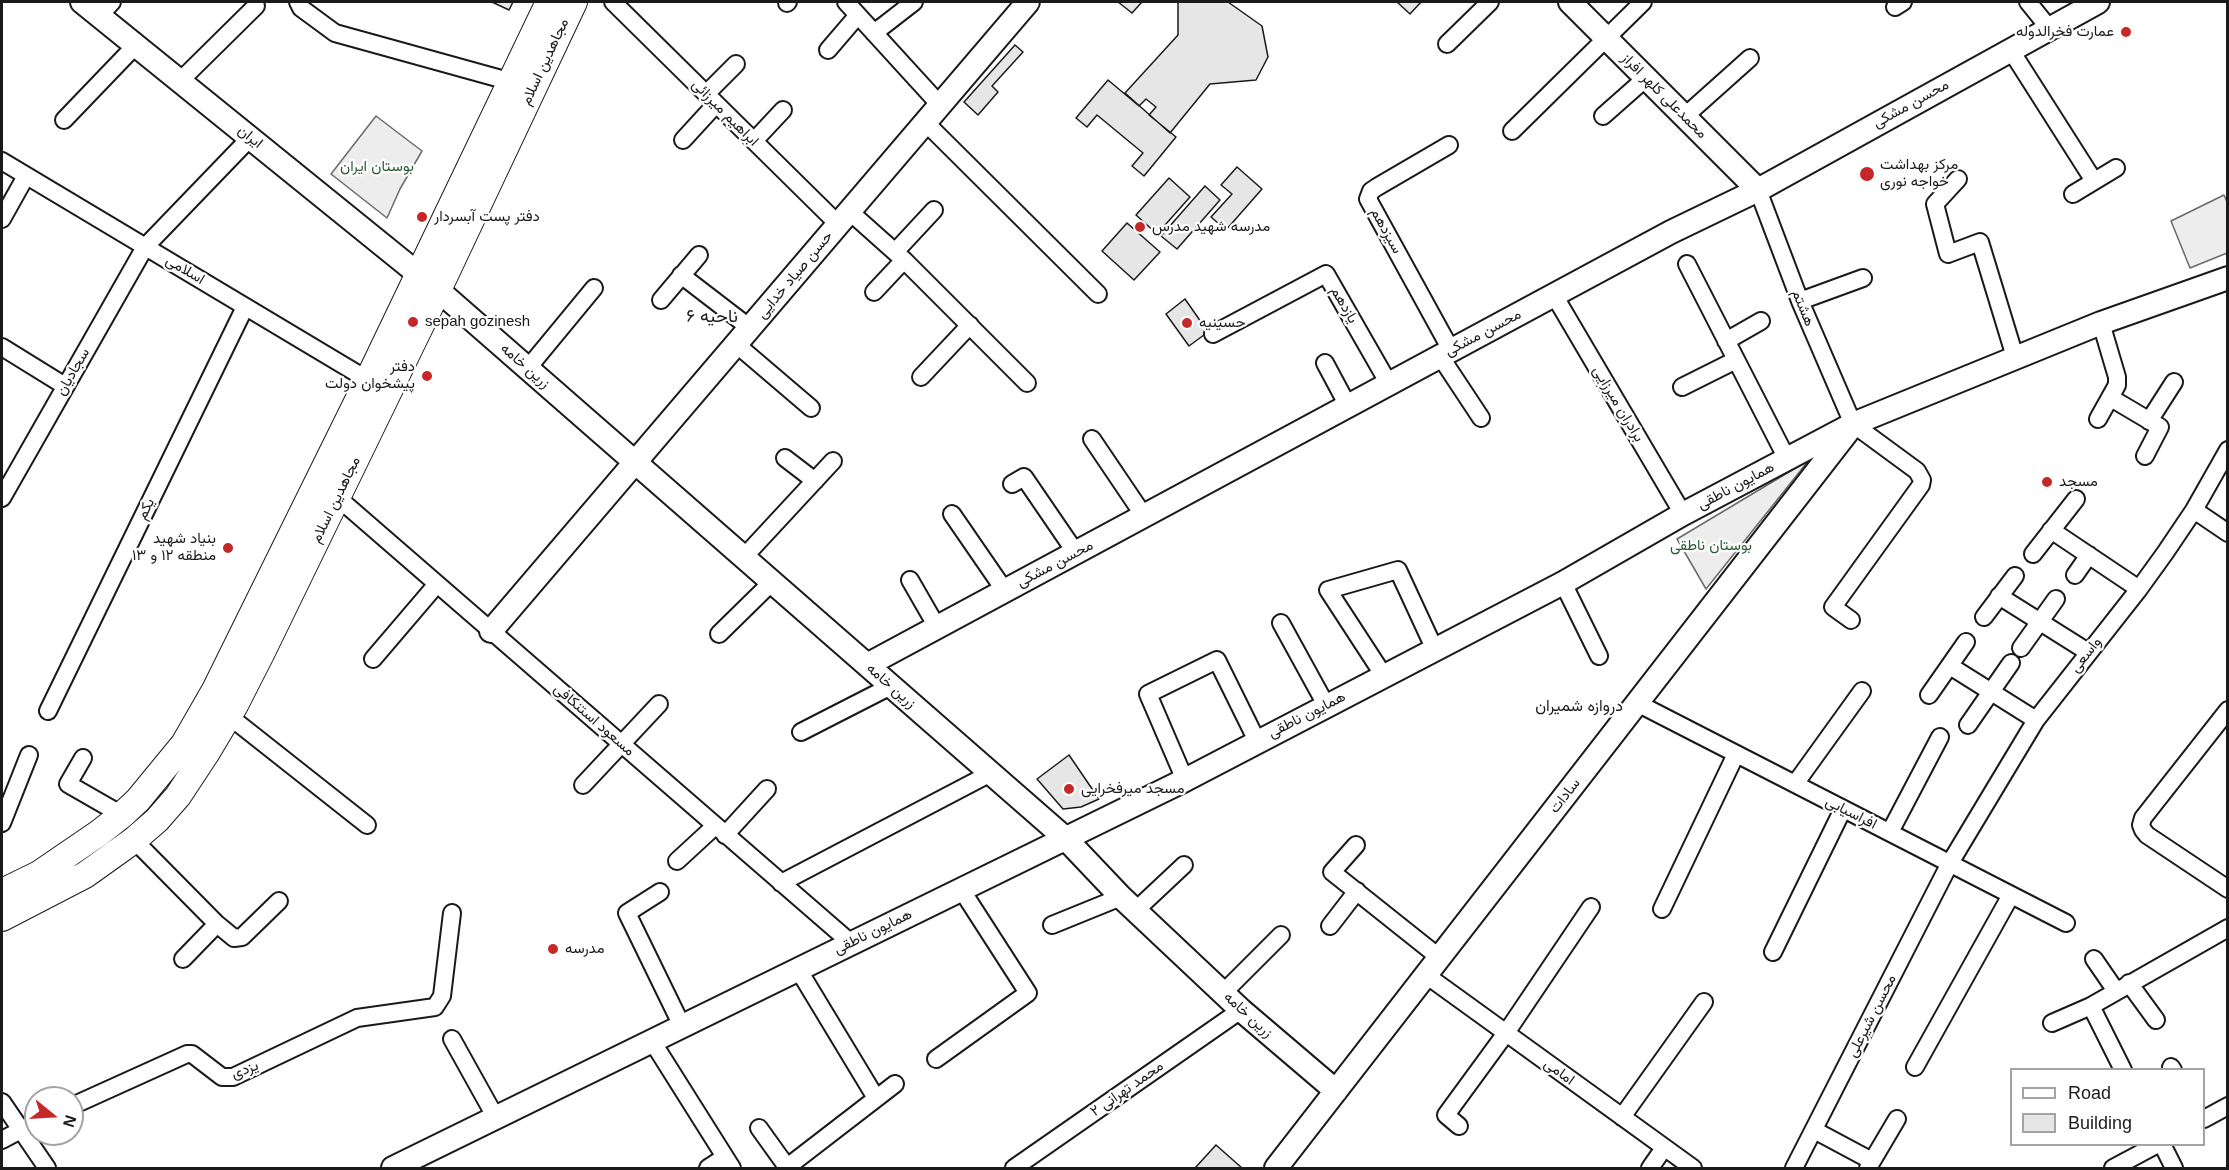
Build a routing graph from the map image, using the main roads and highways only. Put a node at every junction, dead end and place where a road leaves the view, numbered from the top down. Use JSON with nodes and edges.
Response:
{"nodes":[{"id":1,"x":82,"y":2,"type":"edge"},
{"id":2,"x":549,"y":2,"type":"edge"},
{"id":3,"x":574,"y":2,"type":"edge"},
{"id":4,"x":1028,"y":2,"type":"edge"},
{"id":5,"x":1570,"y":2,"type":"edge"},
{"id":6,"x":2098,"y":2,"type":"edge"},
{"id":7,"x":106,"y":9,"type":"edge"},
{"id":8,"x":1758,"y":190,"type":"junction"},
{"id":9,"x":418,"y":273,"type":"junction"},
{"id":10,"x":2228,"y":278,"type":"edge"},
{"id":11,"x":438,"y":290,"type":"junction"},
{"id":12,"x":1853,"y":424,"type":"junction"},
{"id":13,"x":635,"y":462,"type":"junction"},
{"id":14,"x":490,"y":631,"type":"road end"},
{"id":15,"x":867,"y":665,"type":"junction"},
{"id":16,"x":1065,"y":838,"type":"junction"},
{"id":17,"x":2,"y":892,"type":"edge"},
{"id":18,"x":2,"y":918,"type":"edge"},
{"id":19,"x":1336,"y":1091,"type":"junction"},
{"id":20,"x":404,"y":1166,"type":"edge"},
{"id":21,"x":1276,"y":1168,"type":"edge"}],
"edges":[{"from":1,"to":7,"type":"main road","name":"ایران"},
{"from":2,"to":9,"type":"main road","name":"مجاهدین اسلام"},
{"from":3,"to":11,"type":"main road","name":"مجاهدین اسلام"},
{"from":4,"to":13,"type":"main road","name":"حسن صیاد خدایی"},
{"from":5,"to":8,"type":"main road","name":"محمدعلی کلهر افراز"},
{"from":6,"to":8,"type":"main road","name":"محسن مشکی"},
{"from":7,"to":9,"type":"main road","name":"ایران"},
{"from":8,"to":15,"type":"main road","name":"محسن مشکی"},
{"from":9,"to":11,"type":"main road","name":"ایران"},
{"from":9,"to":17,"type":"main road","name":"مجاهدین اسلام"},
{"from":10,"to":12,"type":"main road","name":"همایون ناطقی"},
{"from":11,"to":13,"type":"main road","name":"زرین خامه"},
{"from":11,"to":18,"type":"main road","name":"مجاهدین اسلام"},
{"from":12,"to":16,"type":"main road","name":"همایون ناطقی"},
{"from":12,"to":19,"type":"main road","name":"سادات"},
{"from":13,"to":14,"type":"main road","name":"حسن صیاد خدایی"},
{"from":13,"to":15,"type":"main road","name":"زرین خامه"},
{"from":15,"to":16,"type":"main road","name":"زرین خامه"},
{"from":16,"to":19,"type":"main road","name":"زرین خامه"},
{"from":16,"to":20,"type":"main road","name":"همایون ناطقی"},
{"from":19,"to":21,"type":"main road","name":"سادات"}]}
